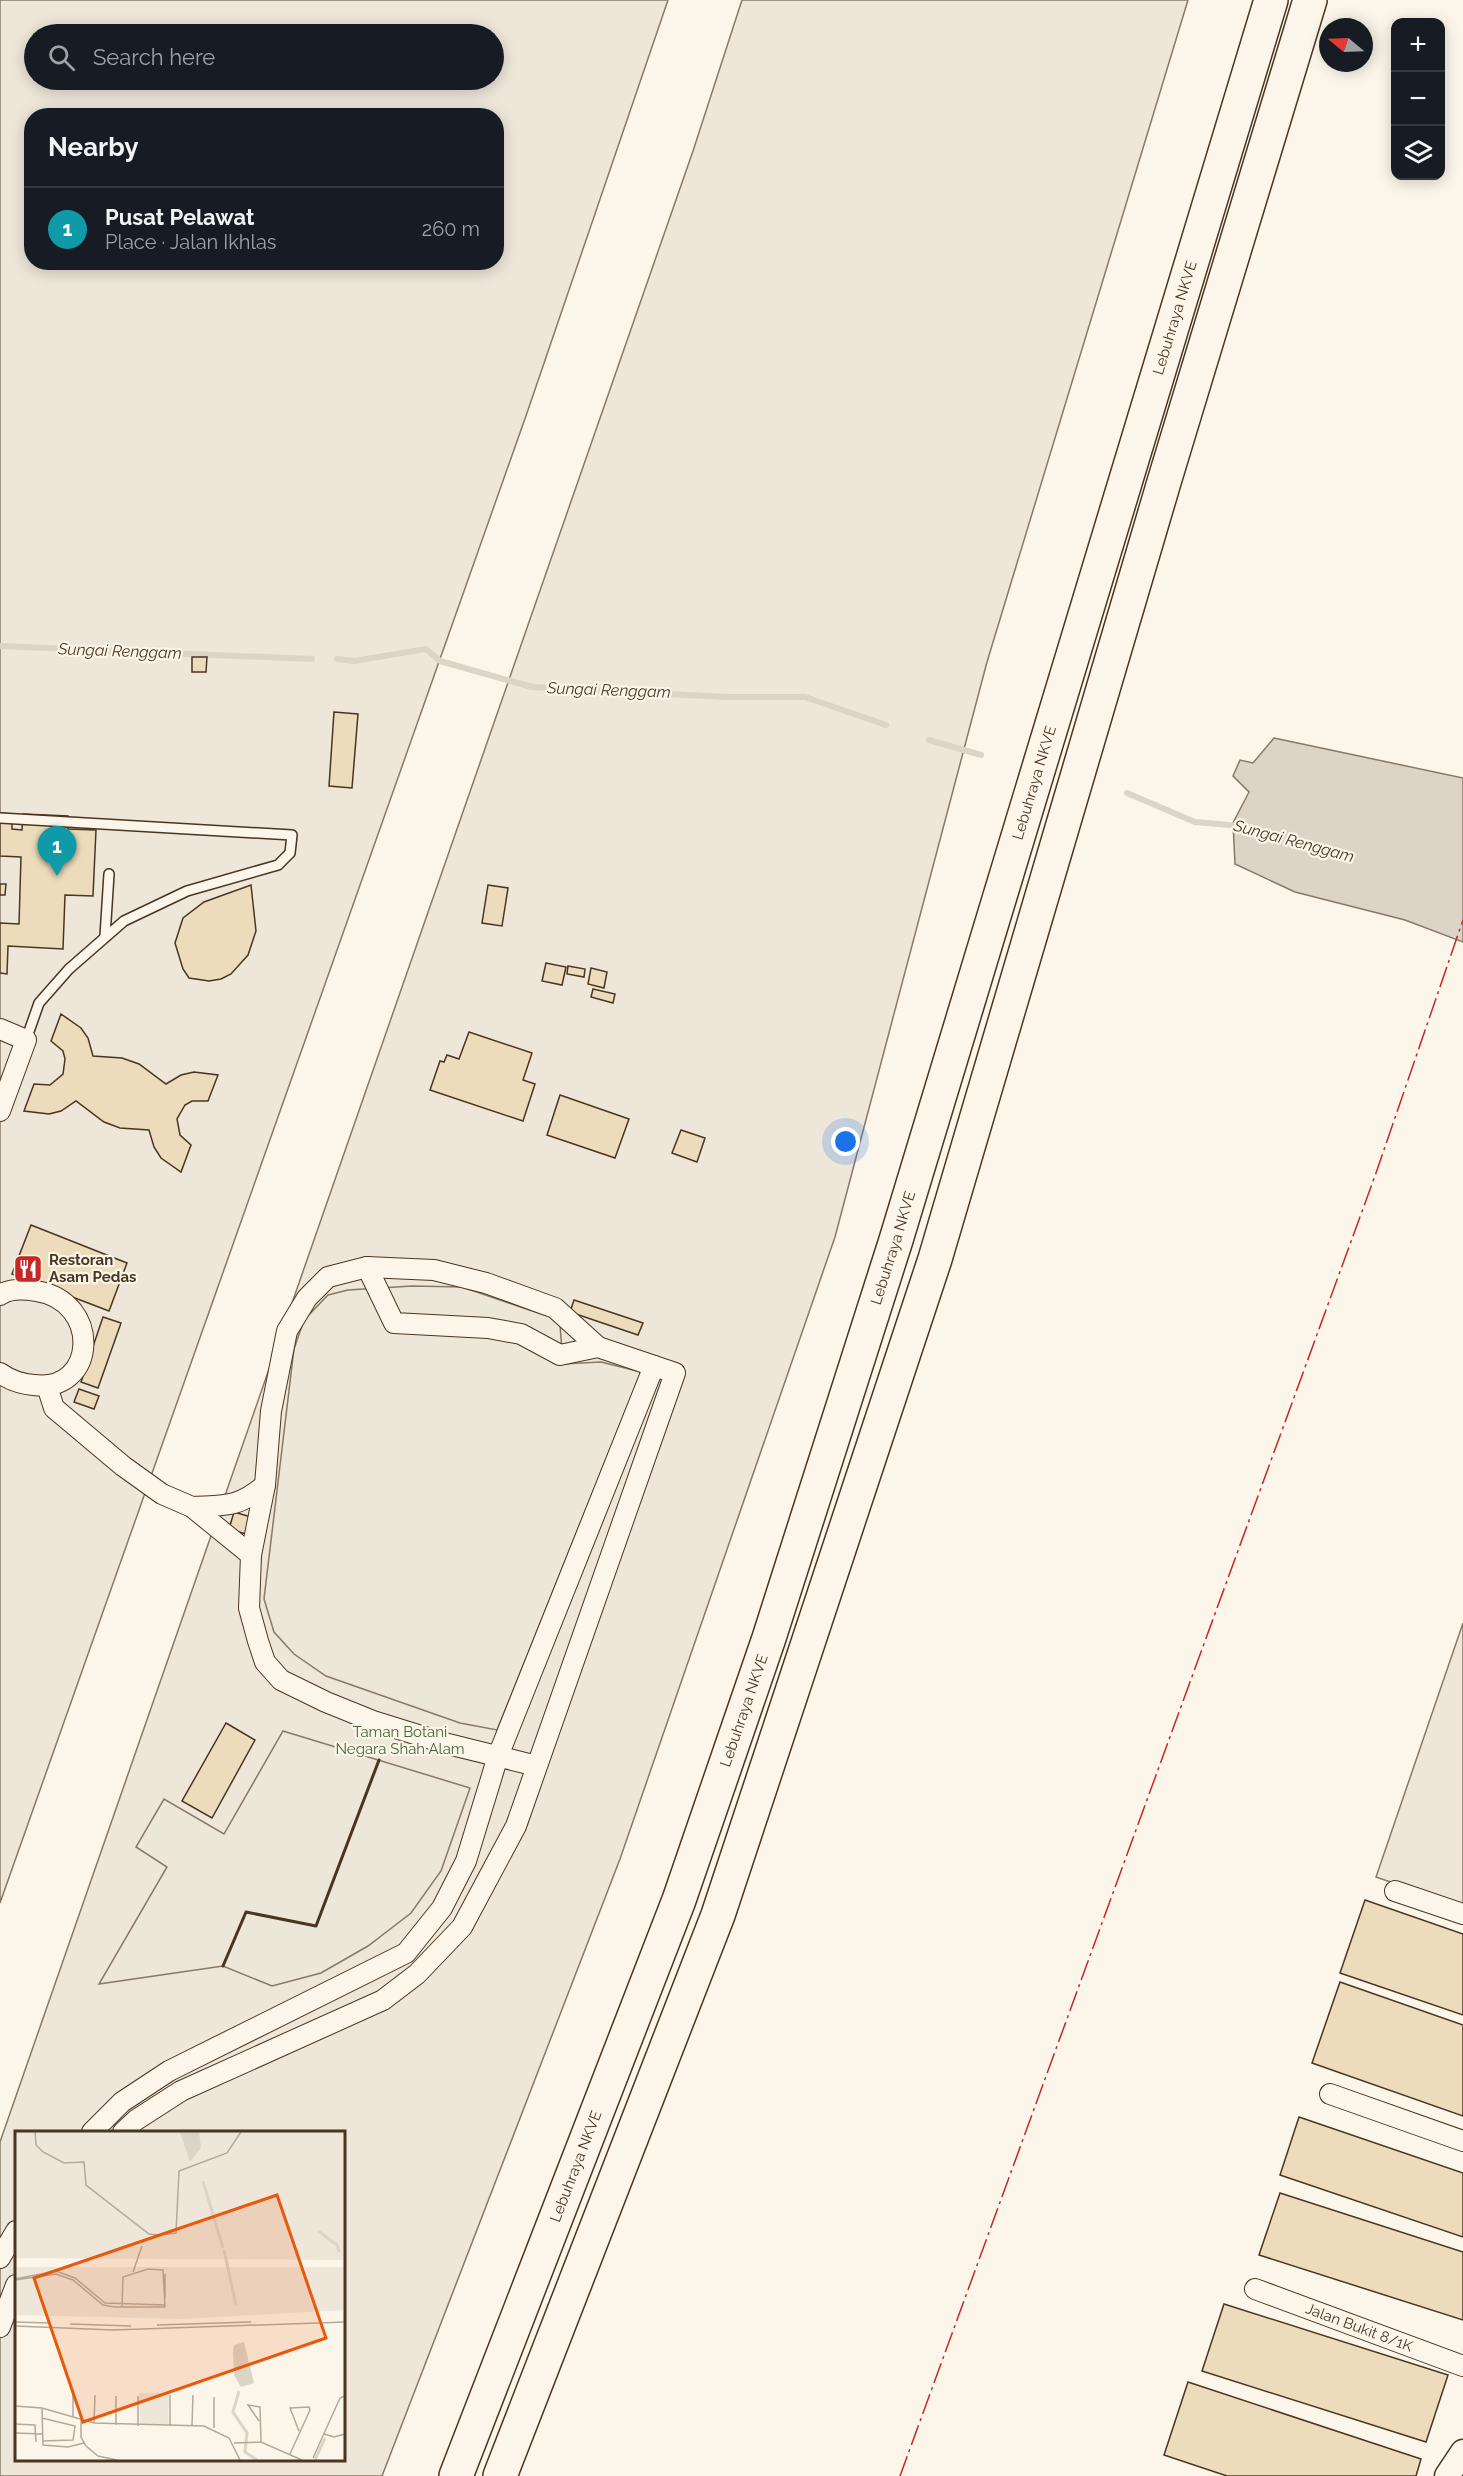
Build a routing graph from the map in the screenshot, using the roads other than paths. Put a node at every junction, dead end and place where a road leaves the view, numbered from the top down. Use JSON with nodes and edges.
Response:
{"nodes":[{"id":1,"x":1271,"y":0,"type":"edge"},
{"id":2,"x":1310,"y":0,"type":"edge"},
{"id":3,"x":0,"y":818,"type":"edge"},
{"id":4,"x":109,"y":874,"type":"dead end"},
{"id":5,"x":105,"y":936,"type":"junction"},
{"id":6,"x":0,"y":1029,"type":"edge"},
{"id":7,"x":26,"y":1040,"type":"junction"},
{"id":8,"x":0,"y":1111,"type":"edge"},
{"id":9,"x":367,"y":1267,"type":"junction"},
{"id":10,"x":0,"y":1295,"type":"edge"},
{"id":11,"x":598,"y":1347,"type":"junction"},
{"id":12,"x":654,"y":1366,"type":"junction"},
{"id":13,"x":0,"y":1373,"type":"edge"},
{"id":14,"x":47,"y":1386,"type":"junction"},
{"id":15,"x":265,"y":1485,"type":"junction"},
{"id":16,"x":192,"y":1507,"type":"junction"},
{"id":17,"x":251,"y":1555,"type":"junction"},
{"id":18,"x":498,"y":1756,"type":"junction"},
{"id":19,"x":537,"y":1766,"type":"junction"},
{"id":20,"x":1395,"y":1890,"type":"dead end"},
{"id":21,"x":1463,"y":1914,"type":"edge"},
{"id":22,"x":1330,"y":2094,"type":"dead end"},
{"id":23,"x":94,"y":2131,"type":"edge"},
{"id":24,"x":125,"y":2131,"type":"edge"},
{"id":25,"x":1463,"y":2141,"type":"edge"},
{"id":26,"x":15,"y":2233,"type":"edge"},
{"id":27,"x":0,"y":2258,"type":"edge"},
{"id":28,"x":15,"y":2288,"type":"edge"},
{"id":29,"x":1255,"y":2289,"type":"dead end"},
{"id":30,"x":0,"y":2327,"type":"edge"},
{"id":31,"x":1463,"y":2366,"type":"edge"},
{"id":32,"x":1463,"y":2452,"type":"edge"},
{"id":33,"x":456,"y":2476,"type":"edge"},
{"id":34,"x":500,"y":2476,"type":"edge"},
{"id":35,"x":1448,"y":2476,"type":"edge"}],
"edges":[{"from":1,"to":33,"type":"highway","name":"Lebuhraya NKVE"},
{"from":2,"to":34,"type":"highway"},
{"from":3,"to":5,"type":"lane"},
{"from":4,"to":5,"type":"lane"},
{"from":5,"to":7,"type":"lane"},
{"from":6,"to":7,"type":"street"},
{"from":7,"to":8,"type":"street"},
{"from":9,"to":11,"type":"street"},
{"from":9,"to":11,"type":"street"},
{"from":9,"to":15,"type":"street"},
{"from":10,"to":14,"type":"street"},
{"from":11,"to":12,"type":"street"},
{"from":12,"to":18,"type":"street"},
{"from":12,"to":19,"type":"street"},
{"from":13,"to":14,"type":"street"},
{"from":14,"to":16,"type":"street"},
{"from":15,"to":16,"type":"street"},
{"from":15,"to":17,"type":"street"},
{"from":16,"to":17,"type":"street"},
{"from":17,"to":18,"type":"street"},
{"from":18,"to":19,"type":"street"},
{"from":18,"to":23,"type":"street"},
{"from":19,"to":24,"type":"street"},
{"from":20,"to":21,"type":"street"},
{"from":22,"to":25,"type":"street"},
{"from":26,"to":27,"type":"street"},
{"from":28,"to":30,"type":"street"},
{"from":29,"to":31,"type":"street","name":"Jalan Bukit 8/1K"},
{"from":32,"to":35,"type":"street"}]}
